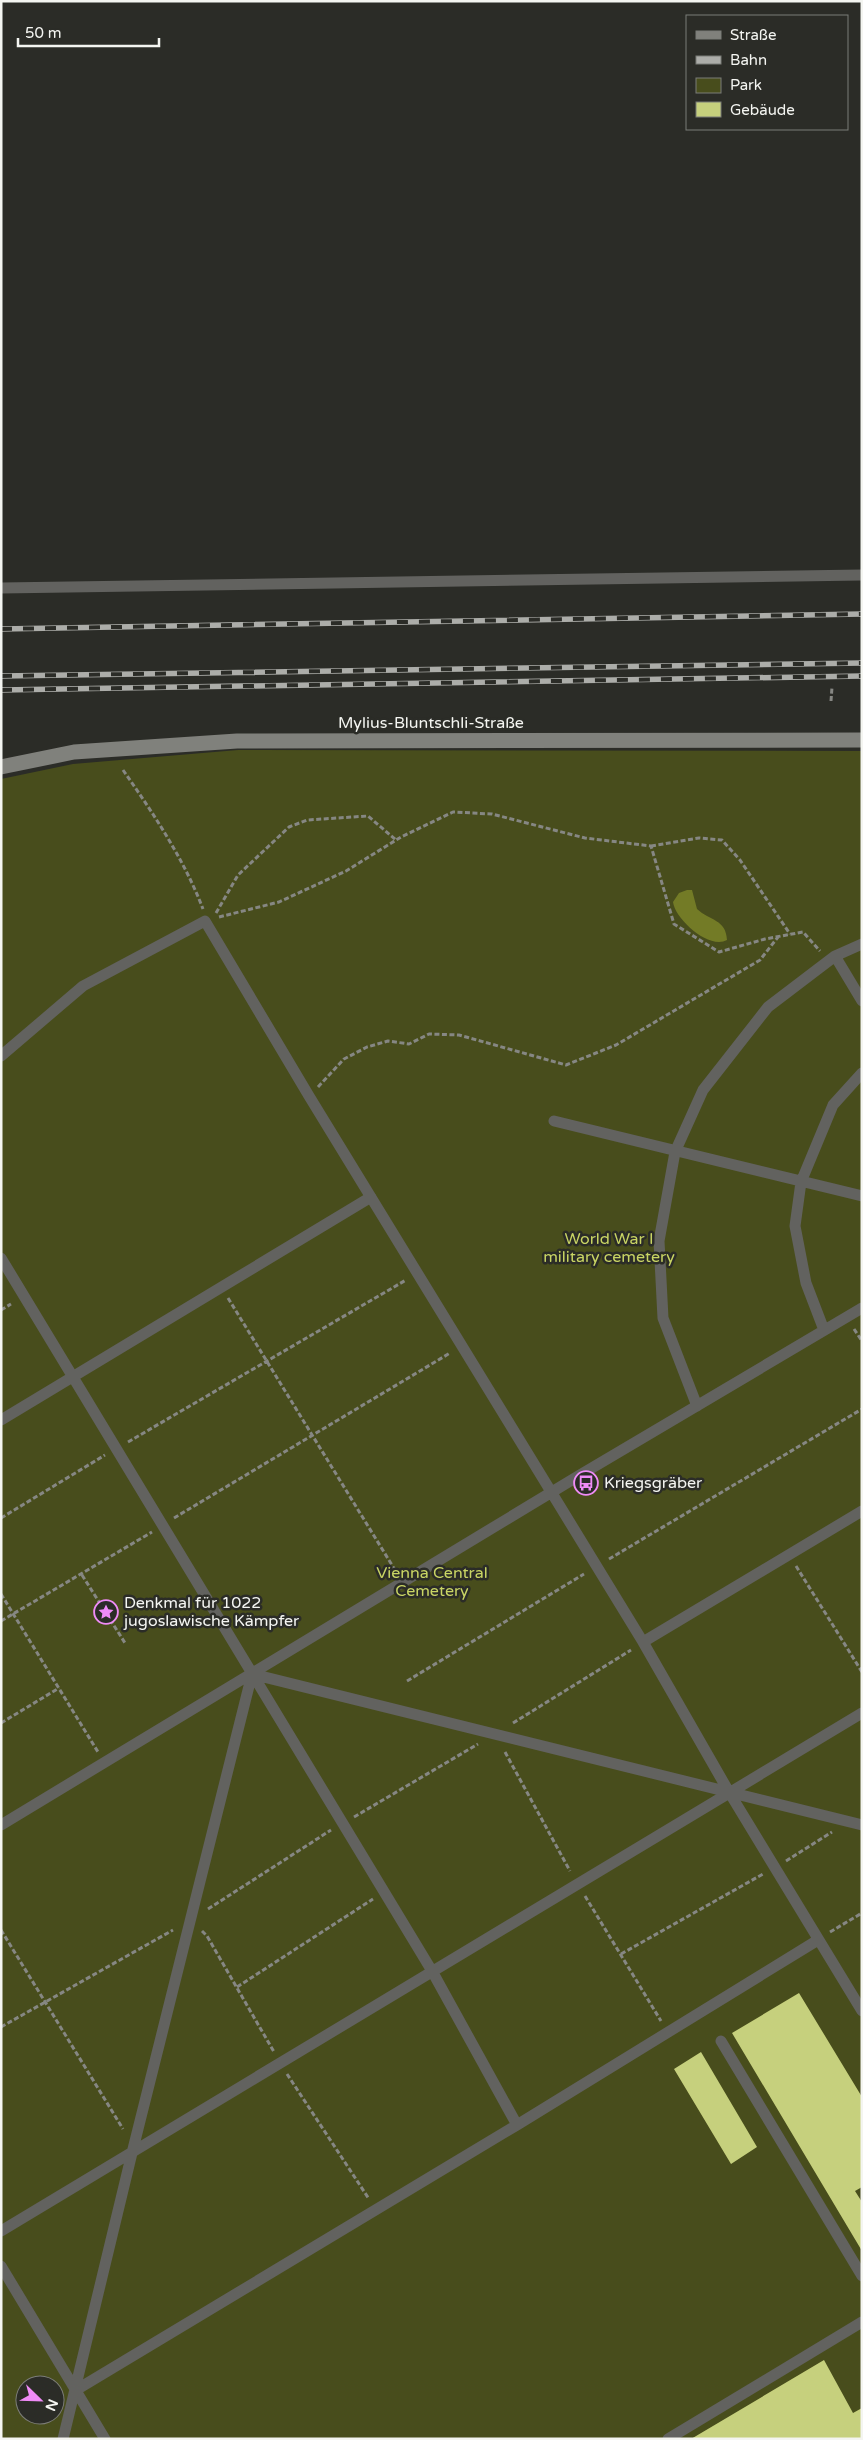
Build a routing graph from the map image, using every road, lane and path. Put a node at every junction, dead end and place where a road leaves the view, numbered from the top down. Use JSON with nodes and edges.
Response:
{"nodes":[{"id":1,"x":862,"y":575,"type":"edge"},
{"id":2,"x":1,"y":588,"type":"edge"},
{"id":3,"x":832,"y":687,"type":"dead end"},
{"id":4,"x":830,"y":701,"type":"dead end"},
{"id":5,"x":862,"y":740,"type":"edge"},
{"id":6,"x":1,"y":767,"type":"edge"},
{"id":7,"x":123,"y":770,"type":"dead end"},
{"id":8,"x":396,"y":840,"type":"junction"},
{"id":9,"x":651,"y":846,"type":"junction"},
{"id":10,"x":206,"y":920,"type":"junction"},
{"id":11,"x":790,"y":934,"type":"junction"},
{"id":12,"x":778,"y":937,"type":"junction"},
{"id":13,"x":862,"y":944,"type":"edge"},
{"id":14,"x":832,"y":958,"type":"junction"},
{"id":15,"x":862,"y":1001,"type":"edge"},
{"id":16,"x":1,"y":1056,"type":"edge"},
{"id":17,"x":862,"y":1073,"type":"edge"},
{"id":18,"x":309,"y":1096,"type":"junction"},
{"id":19,"x":554,"y":1121,"type":"dead end"},
{"id":20,"x":675,"y":1152,"type":"junction"},
{"id":21,"x":801,"y":1182,"type":"junction"},
{"id":22,"x":862,"y":1196,"type":"edge"},
{"id":23,"x":371,"y":1197,"type":"junction"},
{"id":24,"x":1,"y":1258,"type":"edge"},
{"id":25,"x":417,"y":1273,"type":"junction"},
{"id":26,"x":221,"y":1287,"type":"junction"},
{"id":27,"x":862,"y":1308,"type":"edge"},
{"id":28,"x":824,"y":1330,"type":"junction"},
{"id":29,"x":461,"y":1346,"type":"junction"},
{"id":30,"x":267,"y":1361,"type":"junction"},
{"id":31,"x":73,"y":1377,"type":"junction"},
{"id":32,"x":697,"y":1406,"type":"junction"},
{"id":33,"x":862,"y":1409,"type":"edge"},
{"id":34,"x":1,"y":1420,"type":"edge"},
{"id":35,"x":313,"y":1436,"type":"junction"},
{"id":36,"x":116,"y":1448,"type":"junction"},
{"id":37,"x":551,"y":1493,"type":"junction"},
{"id":38,"x":862,"y":1510,"type":"edge"},
{"id":39,"x":1,"y":1518,"type":"edge"},
{"id":40,"x":163,"y":1525,"type":"junction"},
{"id":41,"x":789,"y":1555,"type":"junction"},
{"id":42,"x":596,"y":1567,"type":"junction"},
{"id":43,"x":82,"y":1575,"type":"junction"},
{"id":44,"x":403,"y":1583,"type":"junction"},
{"id":45,"x":1,"y":1594,"type":"edge"},
{"id":46,"x":13,"y":1614,"type":"junction"},
{"id":47,"x":1,"y":1621,"type":"edge"},
{"id":48,"x":643,"y":1642,"type":"junction"},
{"id":49,"x":125,"y":1643,"type":"dead end"},
{"id":50,"x":862,"y":1672,"type":"edge"},
{"id":51,"x":252,"y":1674,"type":"junction"},
{"id":52,"x":407,"y":1681,"type":"dead end"},
{"id":53,"x":59,"y":1688,"type":"junction"},
{"id":54,"x":862,"y":1713,"type":"edge"},
{"id":55,"x":1,"y":1723,"type":"edge"},
{"id":56,"x":495,"y":1734,"type":"junction"},
{"id":57,"x":104,"y":1763,"type":"junction"},
{"id":58,"x":729,"y":1792,"type":"junction"},
{"id":59,"x":848,"y":1822,"type":"junction"},
{"id":60,"x":1,"y":1825,"type":"edge"},
{"id":61,"x":862,"y":1825,"type":"edge"},
{"id":62,"x":775,"y":1868,"type":"junction"},
{"id":63,"x":577,"y":1884,"type":"junction"},
{"id":64,"x":384,"y":1892,"type":"junction"},
{"id":65,"x":862,"y":1913,"type":"edge"},
{"id":66,"x":190,"y":1920,"type":"junction"},
{"id":67,"x":1,"y":1930,"type":"edge"},
{"id":68,"x":818,"y":1940,"type":"junction"},
{"id":69,"x":621,"y":1954,"type":"junction"},
{"id":70,"x":432,"y":1971,"type":"junction"},
{"id":71,"x":236,"y":1987,"type":"dead end"},
{"id":72,"x":45,"y":2002,"type":"junction"},
{"id":73,"x":862,"y":2012,"type":"edge"},
{"id":74,"x":1,"y":2027,"type":"edge"},
{"id":75,"x":668,"y":2032,"type":"junction"},
{"id":76,"x":721,"y":2041,"type":"dead end"},
{"id":77,"x":517,"y":2125,"type":"junction"},
{"id":78,"x":136,"y":2134,"type":"junction"},
{"id":79,"x":132,"y":2154,"type":"junction"},
{"id":80,"x":1,"y":2231,"type":"edge"},
{"id":81,"x":1,"y":2266,"type":"edge"},
{"id":82,"x":862,"y":2276,"type":"edge"},
{"id":83,"x":862,"y":2322,"type":"edge"},
{"id":84,"x":76,"y":2390,"type":"junction"},
{"id":85,"x":63,"y":2439,"type":"edge"},
{"id":86,"x":105,"y":2439,"type":"edge"},
{"id":87,"x":668,"y":2439,"type":"edge"}],
"edges":[{"from":1,"to":2,"type":"lane"},
{"from":3,"to":4,"type":"path"},
{"from":5,"to":6,"type":"street","name":"Mylius-Bluntschli-Straße"},
{"from":7,"to":10,"type":"path"},
{"from":8,"to":8,"type":"path"},
{"from":8,"to":9,"type":"path"},
{"from":9,"to":11,"type":"path"},
{"from":9,"to":12,"type":"path"},
{"from":10,"to":16,"type":"lane"},
{"from":10,"to":18,"type":"lane"},
{"from":11,"to":12,"type":"path"},
{"from":11,"to":14,"type":"path"},
{"from":12,"to":18,"type":"path"},
{"from":13,"to":14,"type":"lane"},
{"from":14,"to":15,"type":"lane"},
{"from":14,"to":20,"type":"lane"},
{"from":17,"to":21,"type":"lane"},
{"from":18,"to":23,"type":"lane"},
{"from":19,"to":20,"type":"lane"},
{"from":20,"to":21,"type":"lane"},
{"from":20,"to":32,"type":"lane"},
{"from":21,"to":22,"type":"lane"},
{"from":21,"to":28,"type":"lane"},
{"from":23,"to":25,"type":"lane"},
{"from":23,"to":26,"type":"lane"},
{"from":24,"to":31,"type":"lane"},
{"from":25,"to":29,"type":"lane"},
{"from":25,"to":30,"type":"path"},
{"from":26,"to":30,"type":"path"},
{"from":26,"to":31,"type":"lane"},
{"from":27,"to":28,"type":"lane"},
{"from":28,"to":32,"type":"lane"},
{"from":29,"to":35,"type":"path"},
{"from":29,"to":37,"type":"lane"},
{"from":30,"to":35,"type":"path"},
{"from":30,"to":36,"type":"path"},
{"from":31,"to":34,"type":"lane"},
{"from":31,"to":36,"type":"lane"},
{"from":32,"to":37,"type":"lane"},
{"from":33,"to":42,"type":"path"},
{"from":35,"to":40,"type":"path"},
{"from":35,"to":44,"type":"path"},
{"from":36,"to":39,"type":"path"},
{"from":36,"to":40,"type":"lane"},
{"from":37,"to":42,"type":"lane"},
{"from":37,"to":44,"type":"lane"},
{"from":38,"to":41,"type":"lane"},
{"from":40,"to":43,"type":"path"},
{"from":40,"to":51,"type":"lane"},
{"from":41,"to":48,"type":"lane"},
{"from":41,"to":50,"type":"path"},
{"from":42,"to":48,"type":"lane"},
{"from":42,"to":52,"type":"path"},
{"from":43,"to":46,"type":"path"},
{"from":43,"to":49,"type":"path"},
{"from":44,"to":51,"type":"lane"},
{"from":45,"to":46,"type":"path"},
{"from":46,"to":47,"type":"path"},
{"from":46,"to":53,"type":"path"},
{"from":48,"to":56,"type":"path"},
{"from":48,"to":58,"type":"lane"},
{"from":51,"to":56,"type":"lane"},
{"from":51,"to":57,"type":"lane"},
{"from":51,"to":64,"type":"lane"},
{"from":51,"to":66,"type":"lane"},
{"from":53,"to":55,"type":"path"},
{"from":53,"to":57,"type":"path"},
{"from":54,"to":58,"type":"lane"},
{"from":56,"to":58,"type":"lane"},
{"from":56,"to":63,"type":"path"},
{"from":57,"to":60,"type":"lane"},
{"from":58,"to":59,"type":"lane"},
{"from":58,"to":62,"type":"lane"},
{"from":58,"to":63,"type":"lane"},
{"from":59,"to":61,"type":"lane"},
{"from":59,"to":62,"type":"path"},
{"from":62,"to":68,"type":"lane"},
{"from":62,"to":69,"type":"path"},
{"from":63,"to":69,"type":"path"},
{"from":63,"to":70,"type":"lane"},
{"from":64,"to":70,"type":"lane"},
{"from":64,"to":71,"type":"path"},
{"from":65,"to":68,"type":"path"},
{"from":66,"to":72,"type":"path"},
{"from":66,"to":78,"type":"lane"},
{"from":67,"to":72,"type":"path"},
{"from":68,"to":73,"type":"lane"},
{"from":68,"to":75,"type":"lane"},
{"from":69,"to":75,"type":"path"},
{"from":70,"to":77,"type":"lane"},
{"from":70,"to":79,"type":"lane"},
{"from":72,"to":74,"type":"path"},
{"from":72,"to":78,"type":"path"},
{"from":75,"to":77,"type":"lane"},
{"from":76,"to":82,"type":"lane"},
{"from":77,"to":84,"type":"lane"},
{"from":78,"to":79,"type":"lane"},
{"from":79,"to":80,"type":"lane"},
{"from":79,"to":84,"type":"lane"},
{"from":81,"to":84,"type":"lane"},
{"from":83,"to":87,"type":"lane"},
{"from":84,"to":85,"type":"lane"},
{"from":84,"to":86,"type":"lane"}]}
